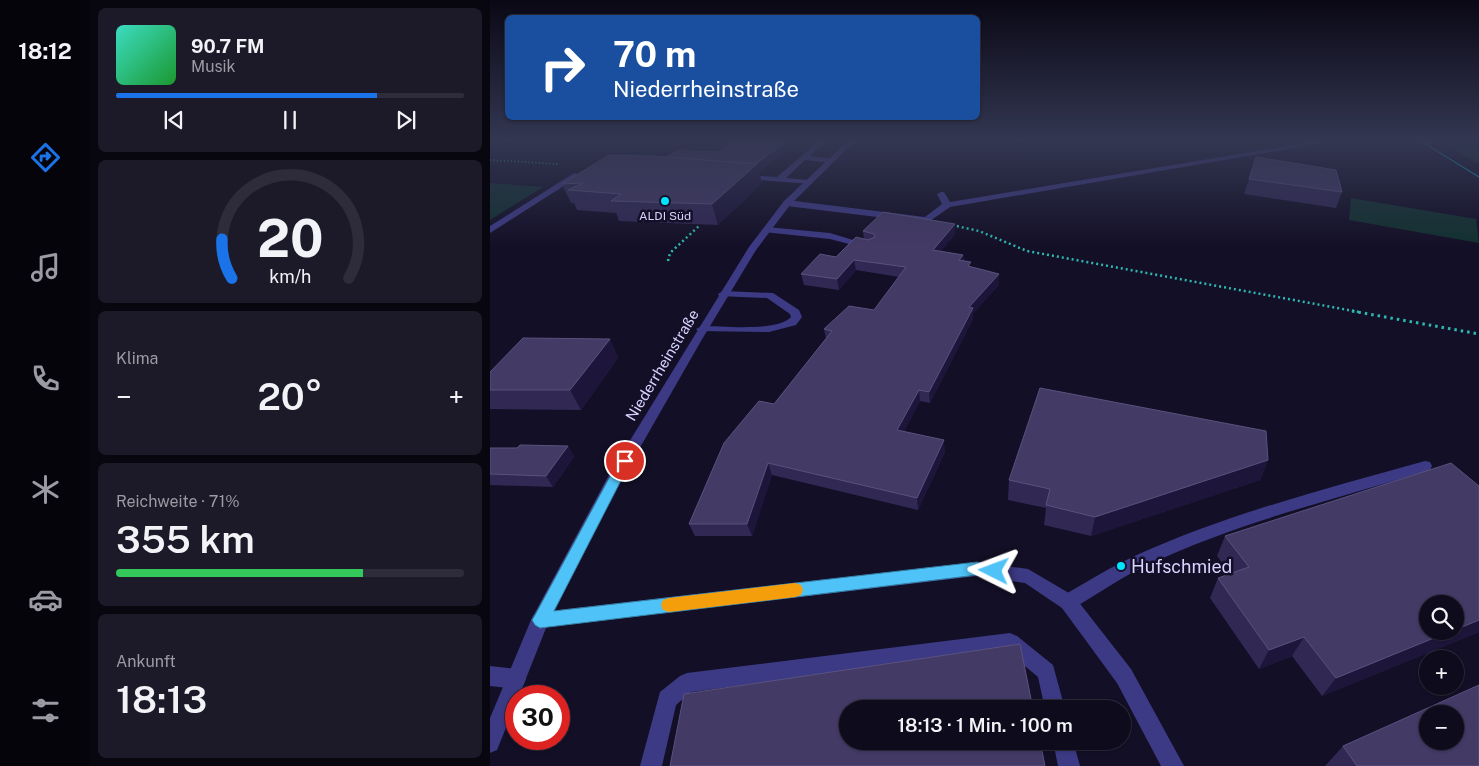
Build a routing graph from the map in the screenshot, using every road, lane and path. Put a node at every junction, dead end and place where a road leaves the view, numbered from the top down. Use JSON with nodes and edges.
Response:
{"nodes":[{"id":1,"x":577,"y":176,"type":"edge"},
{"id":2,"x":730,"y":176,"type":"edge"},
{"id":3,"x":784,"y":176,"type":"edge"},
{"id":4,"x":814,"y":176,"type":"edge"},
{"id":5,"x":1123,"y":176,"type":"edge"},
{"id":6,"x":779,"y":180,"type":"junction"},
{"id":7,"x":808,"y":182,"type":"junction"},
{"id":8,"x":941,"y":194,"type":"dead end"},
{"id":9,"x":787,"y":204,"type":"junction"},
{"id":10,"x":947,"y":205,"type":"junction"},
{"id":11,"x":927,"y":220,"type":"junction"},
{"id":12,"x":699,"y":226,"type":"edge"},
{"id":13,"x":490,"y":230,"type":"edge"},
{"id":14,"x":767,"y":230,"type":"junction"},
{"id":15,"x":870,"y":246,"type":"edge"},
{"id":16,"x":668,"y":261,"type":"dead end"},
{"id":17,"x":724,"y":294,"type":"junction"},
{"id":18,"x":702,"y":329,"type":"junction"},
{"id":19,"x":1479,"y":334,"type":"edge"},
{"id":20,"x":1425,"y":466,"type":"dead end"},
{"id":21,"x":1068,"y":602,"type":"junction"},
{"id":22,"x":540,"y":620,"type":"junction"},
{"id":23,"x":490,"y":676,"type":"edge"},
{"id":24,"x":516,"y":679,"type":"junction"},
{"id":25,"x":1053,"y":700,"type":"edge"},
{"id":26,"x":490,"y":743,"type":"edge"},
{"id":27,"x":1065,"y":750,"type":"edge"},
{"id":28,"x":651,"y":766,"type":"edge"},
{"id":29,"x":1069,"y":766,"type":"edge"},
{"id":30,"x":1173,"y":766,"type":"edge"}],
"edges":[{"from":1,"to":13,"type":"street"},
{"from":2,"to":6,"type":"street"},
{"from":3,"to":6,"type":"street"},
{"from":4,"to":7,"type":"street","name":"Niederrheinstraße"},
{"from":5,"to":10,"type":"street"},
{"from":6,"to":7,"type":"street"},
{"from":7,"to":9,"type":"street","name":"Niederrheinstraße"},
{"from":8,"to":10,"type":"street"},
{"from":9,"to":11,"type":"street"},
{"from":9,"to":14,"type":"street","name":"Niederrheinstraße"},
{"from":10,"to":11,"type":"street"},
{"from":11,"to":19,"type":"path"},
{"from":12,"to":16,"type":"path"},
{"from":14,"to":15,"type":"street"},
{"from":14,"to":17,"type":"street","name":"Niederrheinstraße"},
{"from":17,"to":18,"type":"street","name":"Niederrheinstraße"},
{"from":17,"to":18,"type":"street"},
{"from":18,"to":22,"type":"street","name":"Niederrheinstraße"},
{"from":20,"to":21,"type":"street"},
{"from":21,"to":22,"type":"street"},
{"from":21,"to":30,"type":"street"},
{"from":22,"to":24,"type":"street","name":"Niederrheinstraße"},
{"from":23,"to":24,"type":"street"},
{"from":24,"to":26,"type":"street","name":"Niederrheinstraße"},
{"from":25,"to":28,"type":"street"},
{"from":27,"to":29,"type":"street"}]}
